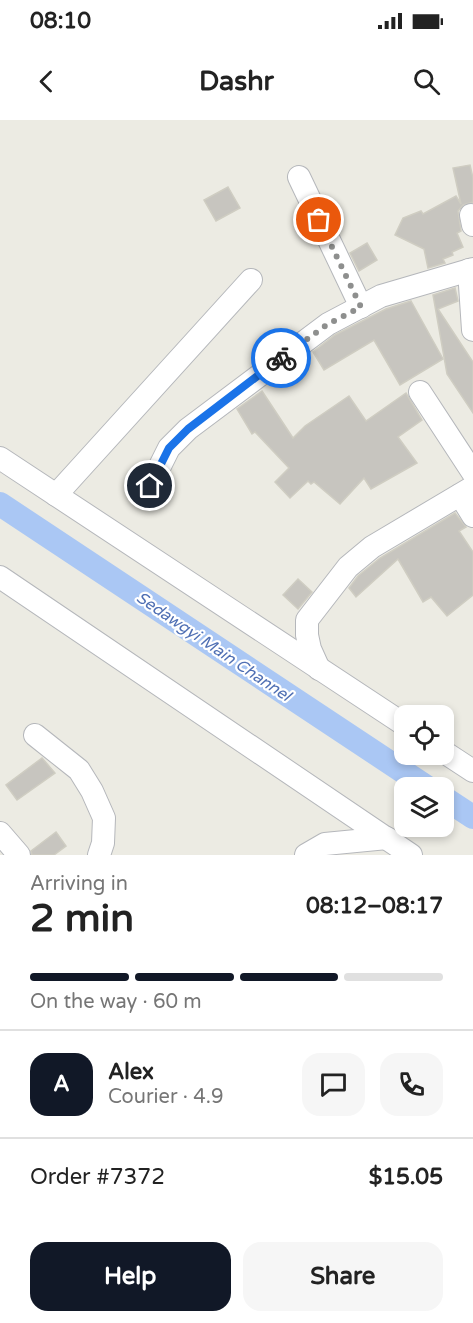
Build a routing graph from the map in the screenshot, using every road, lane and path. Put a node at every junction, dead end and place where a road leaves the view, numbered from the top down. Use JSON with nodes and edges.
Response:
{"nodes":[{"id":1,"x":298,"y":177,"type":"dead end"},
{"id":2,"x":471,"y":270,"type":"edge"},
{"id":3,"x":251,"y":280,"type":"dead end"},
{"id":4,"x":361,"y":307,"type":"junction"},
{"id":5,"x":473,"y":330,"type":"edge"},
{"id":6,"x":420,"y":392,"type":"dead end"},
{"id":7,"x":0,"y":458,"type":"edge"},
{"id":8,"x":473,"y":472,"type":"edge"},
{"id":9,"x":150,"y":486,"type":"dead end"},
{"id":10,"x":467,"y":491,"type":"edge"},
{"id":11,"x":56,"y":495,"type":"junction"},
{"id":12,"x":473,"y":516,"type":"edge"},
{"id":13,"x":0,"y":577,"type":"edge"},
{"id":14,"x":319,"y":669,"type":"junction"},
{"id":15,"x":394,"y":718,"type":"edge"},
{"id":16,"x":35,"y":735,"type":"dead end"},
{"id":17,"x":454,"y":759,"type":"edge"},
{"id":18,"x":473,"y":771,"type":"edge"},
{"id":19,"x":0,"y":833,"type":"edge"},
{"id":20,"x":387,"y":838,"type":"junction"},
{"id":21,"x":19,"y":855,"type":"edge"},
{"id":22,"x":99,"y":855,"type":"edge"},
{"id":23,"x":306,"y":855,"type":"edge"},
{"id":24,"x":411,"y":855,"type":"edge"}],
"edges":[{"from":1,"to":4,"type":"street"},
{"from":2,"to":4,"type":"street"},
{"from":2,"to":5,"type":"street"},
{"from":3,"to":11,"type":"street"},
{"from":4,"to":9,"type":"street"},
{"from":6,"to":8,"type":"street"},
{"from":7,"to":11,"type":"street"},
{"from":10,"to":12,"type":"street"},
{"from":10,"to":14,"type":"street"},
{"from":11,"to":14,"type":"street"},
{"from":13,"to":20,"type":"street"},
{"from":14,"to":15,"type":"street"},
{"from":16,"to":22,"type":"street"},
{"from":17,"to":18,"type":"street"},
{"from":19,"to":21,"type":"street"},
{"from":20,"to":23,"type":"street"},
{"from":20,"to":24,"type":"street"}]}
